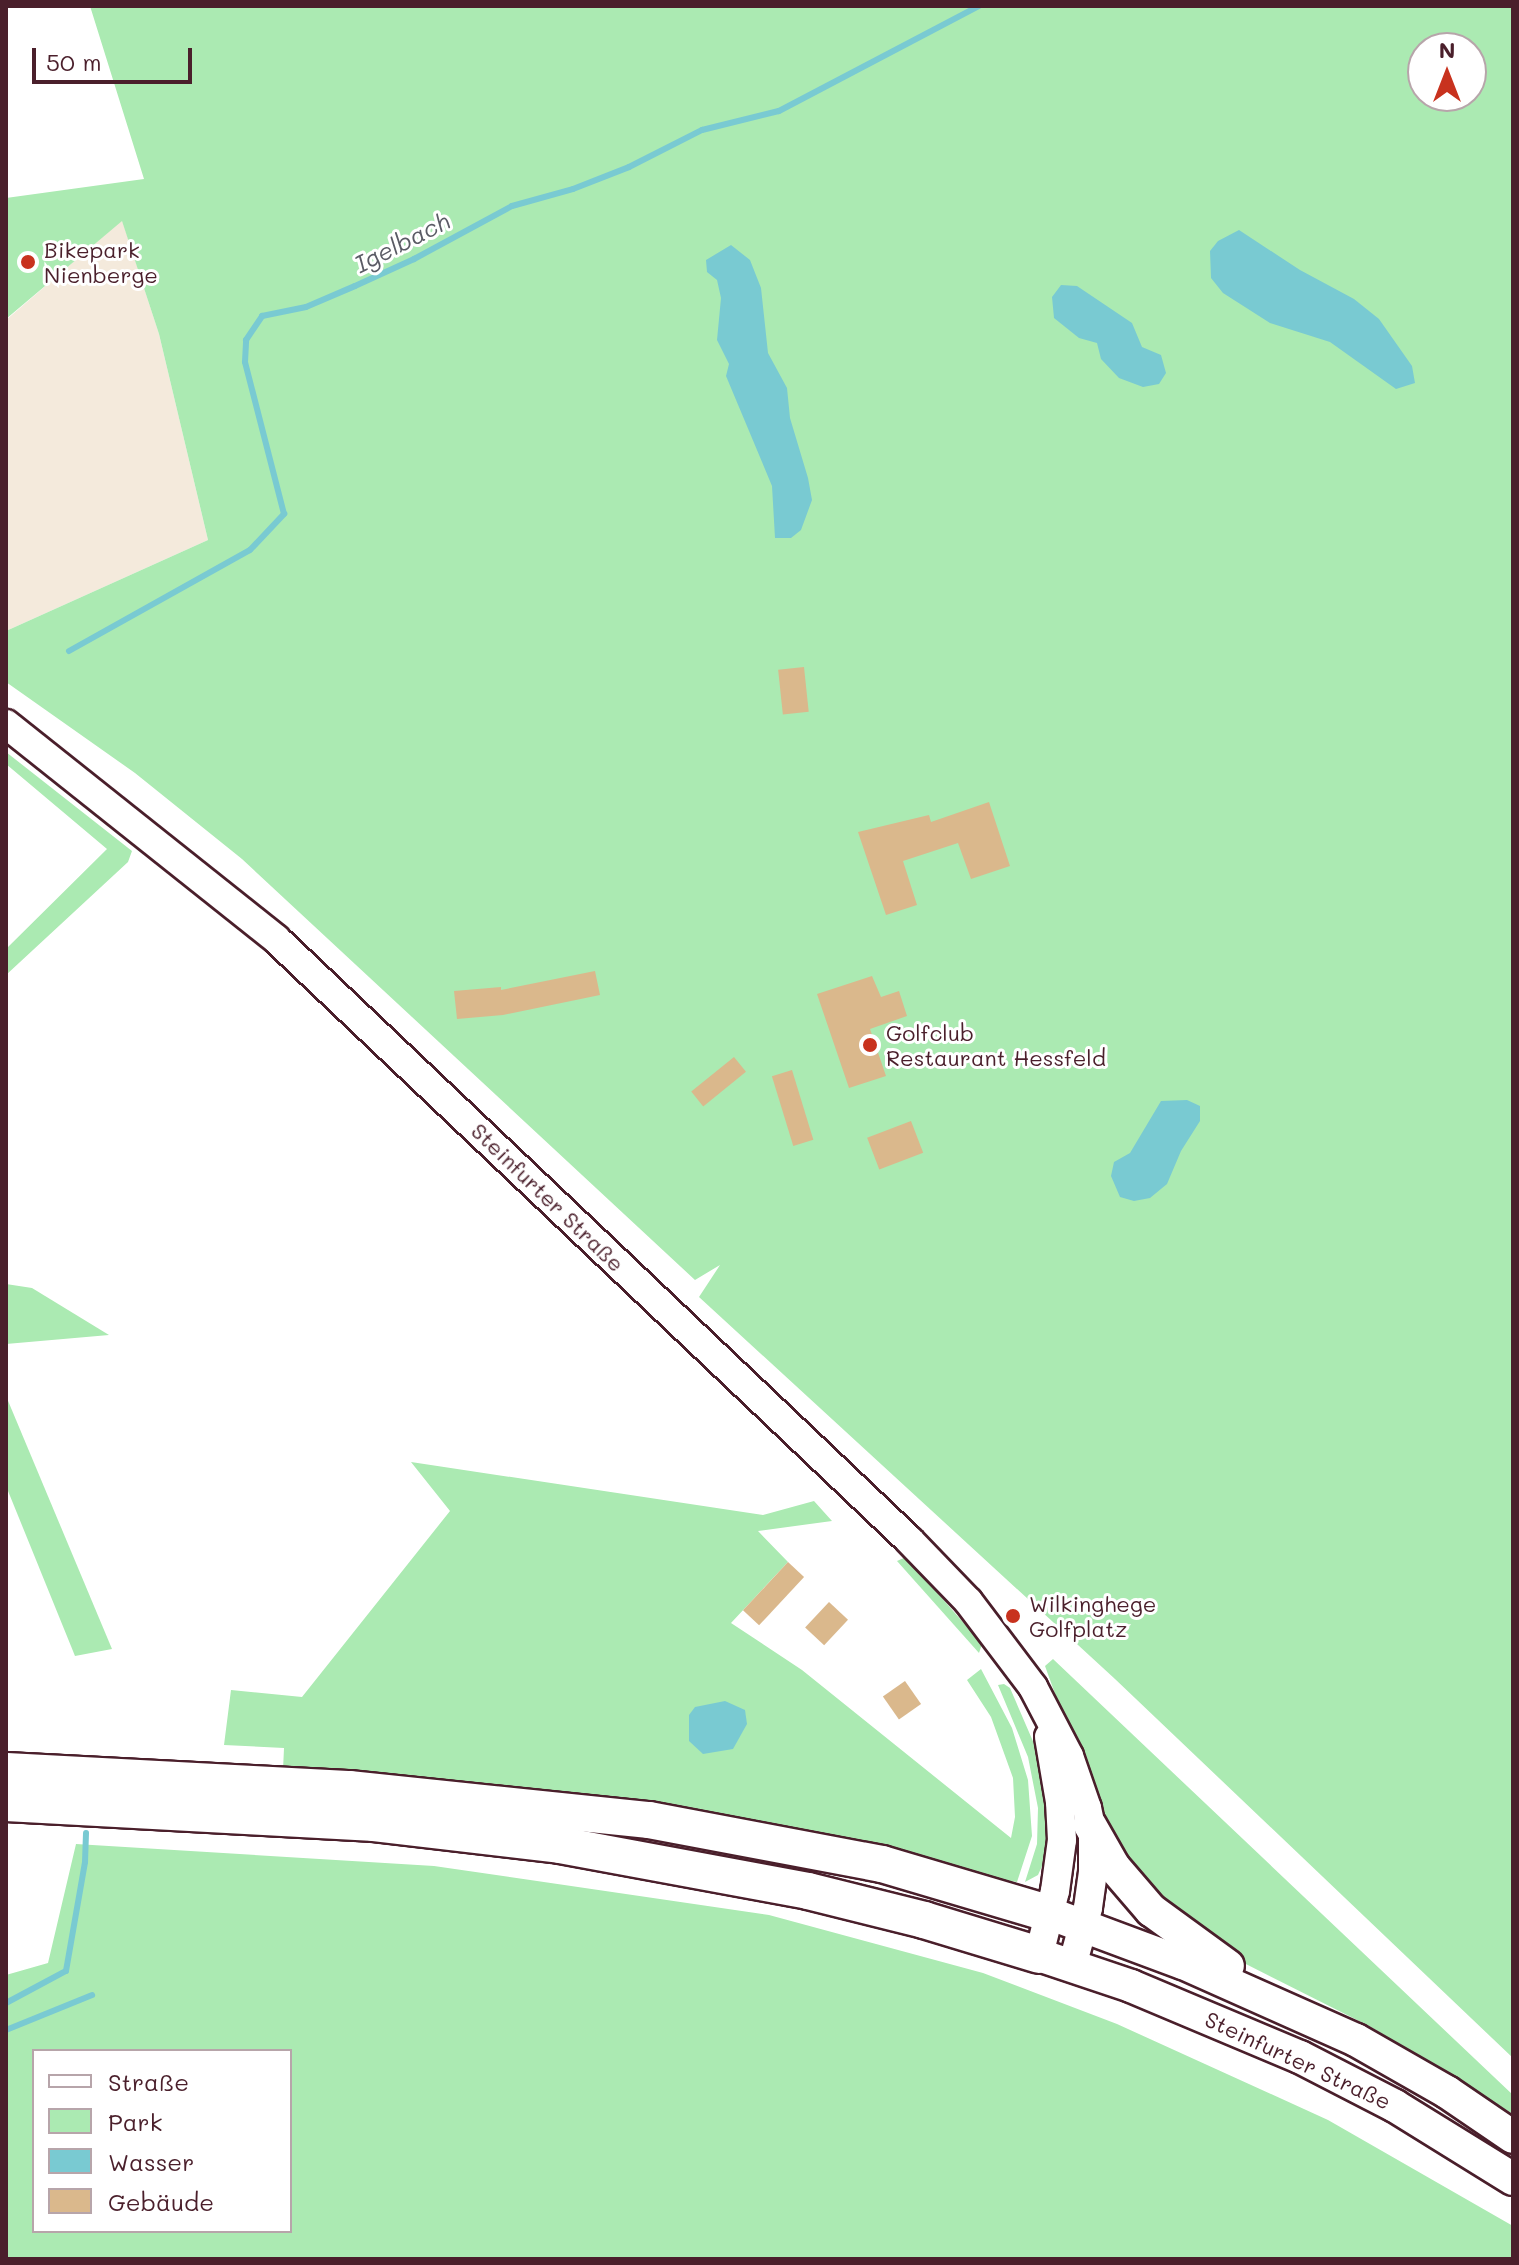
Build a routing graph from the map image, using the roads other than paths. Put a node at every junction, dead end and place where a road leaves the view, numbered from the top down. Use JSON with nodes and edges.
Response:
{"nodes":[{"id":1,"x":6,"y":724,"type":"edge"},
{"id":2,"x":1046,"y":1713,"type":"junction"},
{"id":3,"x":6,"y":1771,"type":"edge"},
{"id":4,"x":6,"y":1803,"type":"edge"},
{"id":5,"x":1090,"y":1825,"type":"junction"},
{"id":6,"x":1067,"y":1920,"type":"junction"},
{"id":7,"x":1055,"y":1960,"type":"junction"},
{"id":8,"x":1264,"y":1996,"type":"junction"},
{"id":9,"x":1513,"y":2137,"type":"edge"},
{"id":10,"x":1513,"y":2179,"type":"edge"}],
"edges":[{"from":1,"to":2,"type":"main road","name":"Steinfurter Straße"},
{"from":2,"to":5,"type":"main road","name":"Steinfurter Straße"},
{"from":2,"to":6,"type":"main road","name":"Steinfurter Straße"},
{"from":3,"to":6,"type":"highway"},
{"from":4,"to":7,"type":"highway"},
{"from":5,"to":6,"type":"main road","name":"Steinfurter Straße"},
{"from":5,"to":8,"type":"main road"},
{"from":6,"to":7,"type":"main road","name":"Steinfurter Straße"},
{"from":6,"to":8,"type":"main road","name":"Steinfurter Straße"},
{"from":7,"to":10,"type":"main road","name":"Steinfurter Straße"},
{"from":8,"to":9,"type":"main road","name":"Steinfurter Straße"}]}
